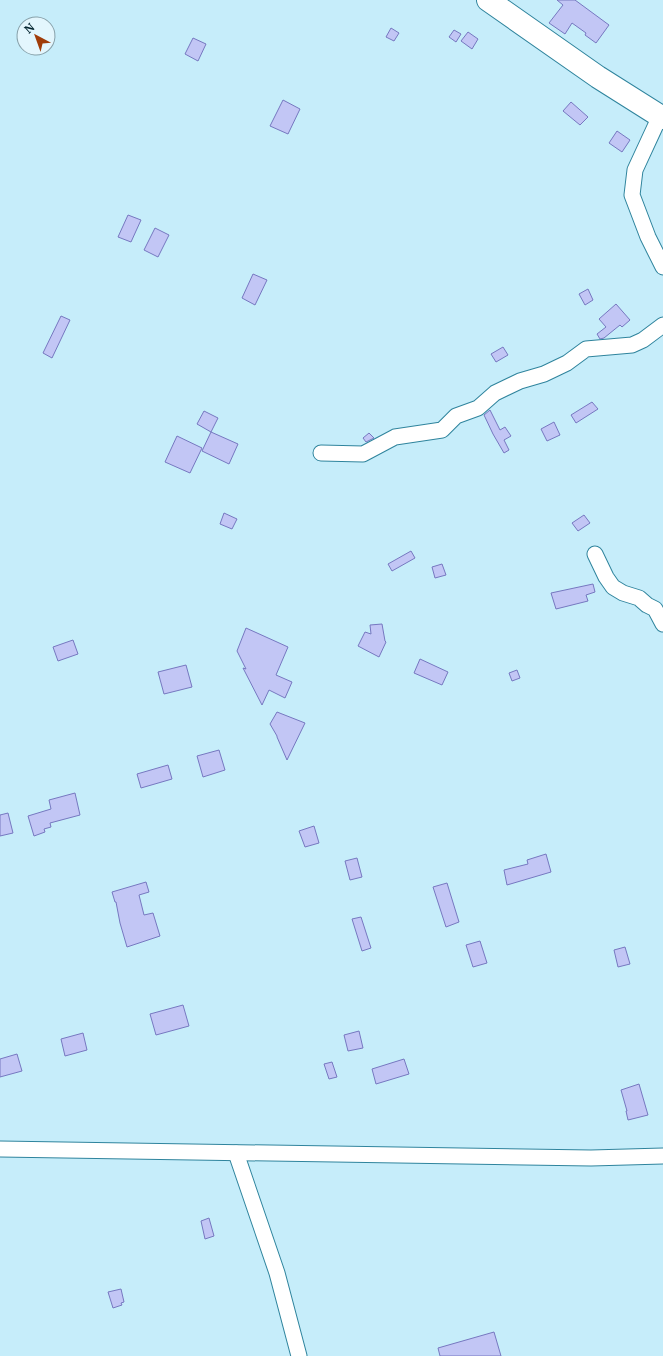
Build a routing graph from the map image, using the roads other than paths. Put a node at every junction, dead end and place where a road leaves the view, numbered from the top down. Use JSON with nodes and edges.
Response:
{"nodes":[{"id":1,"x":488,"y":0,"type":"edge"},
{"id":2,"x":662,"y":117,"type":"edge"},
{"id":3,"x":663,"y":267,"type":"edge"},
{"id":4,"x":663,"y":325,"type":"edge"},
{"id":5,"x":321,"y":453,"type":"dead end"},
{"id":6,"x":595,"y":554,"type":"dead end"},
{"id":7,"x":659,"y":606,"type":"edge"},
{"id":8,"x":663,"y":624,"type":"edge"},
{"id":9,"x":0,"y":1149,"type":"edge"},
{"id":10,"x":236,"y":1153,"type":"junction"},
{"id":11,"x":663,"y":1156,"type":"edge"},
{"id":12,"x":299,"y":1356,"type":"edge"}],
"edges":[{"from":1,"to":2,"type":"highway"},
{"from":2,"to":3,"type":"street"},
{"from":4,"to":5,"type":"street"},
{"from":6,"to":7,"type":"street"},
{"from":7,"to":8,"type":"street"},
{"from":9,"to":10,"type":"street"},
{"from":10,"to":11,"type":"street"},
{"from":10,"to":12,"type":"street"}]}
